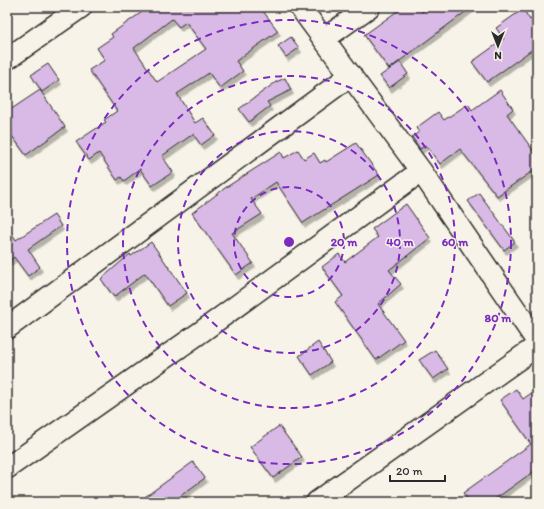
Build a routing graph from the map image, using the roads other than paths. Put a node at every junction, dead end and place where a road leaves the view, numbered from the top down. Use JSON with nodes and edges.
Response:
{"nodes":[{"id":1,"x":81,"y":7,"type":"edge"},
{"id":2,"x":300,"y":7,"type":"edge"},
{"id":3,"x":369,"y":7,"type":"edge"},
{"id":4,"x":324,"y":39,"type":"junction"},
{"id":5,"x":7,"y":59,"type":"edge"},
{"id":6,"x":351,"y":76,"type":"junction"},
{"id":7,"x":421,"y":171,"type":"junction"},
{"id":8,"x":7,"y":328,"type":"edge"},
{"id":9,"x":537,"y":340,"type":"edge"},
{"id":10,"x":537,"y":346,"type":"edge"},
{"id":11,"x":7,"y":468,"type":"edge"},
{"id":12,"x":317,"y":502,"type":"edge"}],
"edges":[{"from":1,"to":5,"type":"street"},
{"from":2,"to":4,"type":"street"},
{"from":3,"to":4,"type":"street"},
{"from":4,"to":6,"type":"street"},
{"from":6,"to":7,"type":"street"},
{"from":6,"to":8,"type":"street"},
{"from":7,"to":9,"type":"street"},
{"from":7,"to":11,"type":"street"},
{"from":10,"to":12,"type":"street"}]}
